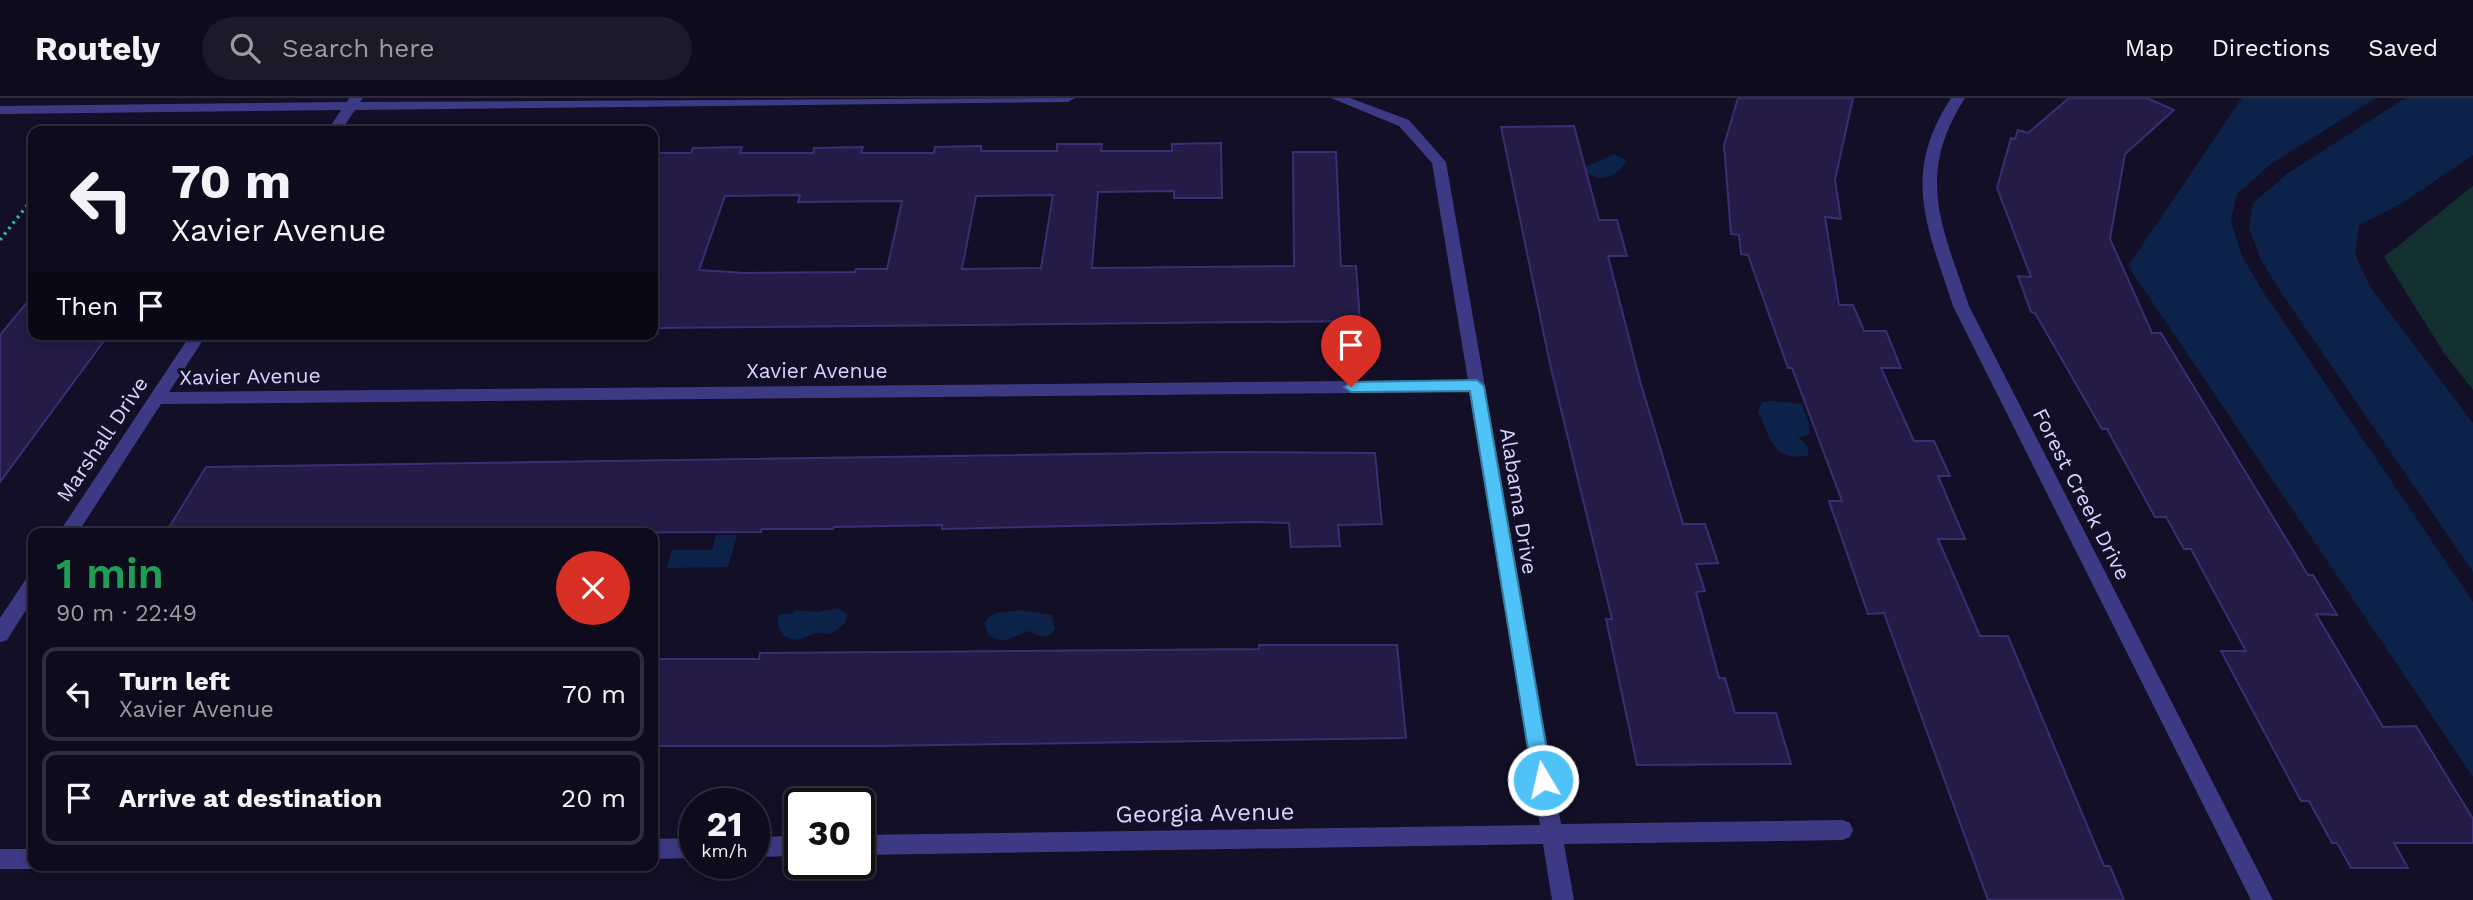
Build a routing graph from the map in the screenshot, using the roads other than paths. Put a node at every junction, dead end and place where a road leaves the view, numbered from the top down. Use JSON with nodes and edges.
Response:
{"nodes":[{"id":1,"x":1068,"y":98,"type":"edge"},
{"id":2,"x":1338,"y":98,"type":"edge"},
{"id":3,"x":1958,"y":98,"type":"edge"},
{"id":4,"x":354,"y":102,"type":"edge"},
{"id":5,"x":0,"y":110,"type":"edge"},
{"id":6,"x":337,"y":126,"type":"edge"},
{"id":7,"x":195,"y":340,"type":"edge"},
{"id":8,"x":1477,"y":386,"type":"junction"},
{"id":9,"x":157,"y":398,"type":"junction"},
{"id":10,"x":70,"y":528,"type":"edge"},
{"id":11,"x":28,"y":592,"type":"edge"},
{"id":12,"x":0,"y":634,"type":"edge"},
{"id":13,"x":1843,"y":830,"type":"dead end"},
{"id":14,"x":1552,"y":834,"type":"junction"},
{"id":15,"x":875,"y":845,"type":"edge"},
{"id":16,"x":679,"y":848,"type":"edge"},
{"id":17,"x":658,"y":849,"type":"edge"},
{"id":18,"x":0,"y":859,"type":"edge"},
{"id":19,"x":28,"y":859,"type":"edge"},
{"id":20,"x":1563,"y":900,"type":"edge"},
{"id":21,"x":2262,"y":900,"type":"edge"}],
"edges":[{"from":1,"to":4,"type":"street"},
{"from":2,"to":8,"type":"street","name":"Alabama Drive"},
{"from":3,"to":21,"type":"street","name":"Forest Creek Drive"},
{"from":4,"to":5,"type":"street"},
{"from":4,"to":6,"type":"street"},
{"from":7,"to":9,"type":"street","name":"Marshall Drive"},
{"from":8,"to":9,"type":"street","name":"Xavier Avenue"},
{"from":8,"to":14,"type":"street","name":"Alabama Drive"},
{"from":9,"to":10,"type":"street","name":"Marshall Drive"},
{"from":11,"to":12,"type":"street"},
{"from":13,"to":14,"type":"street","name":"Georgia Avenue"},
{"from":14,"to":15,"type":"street","name":"Georgia Avenue"},
{"from":14,"to":20,"type":"street","name":"Alabama Drive"},
{"from":16,"to":17,"type":"street"},
{"from":18,"to":19,"type":"street"}]}
